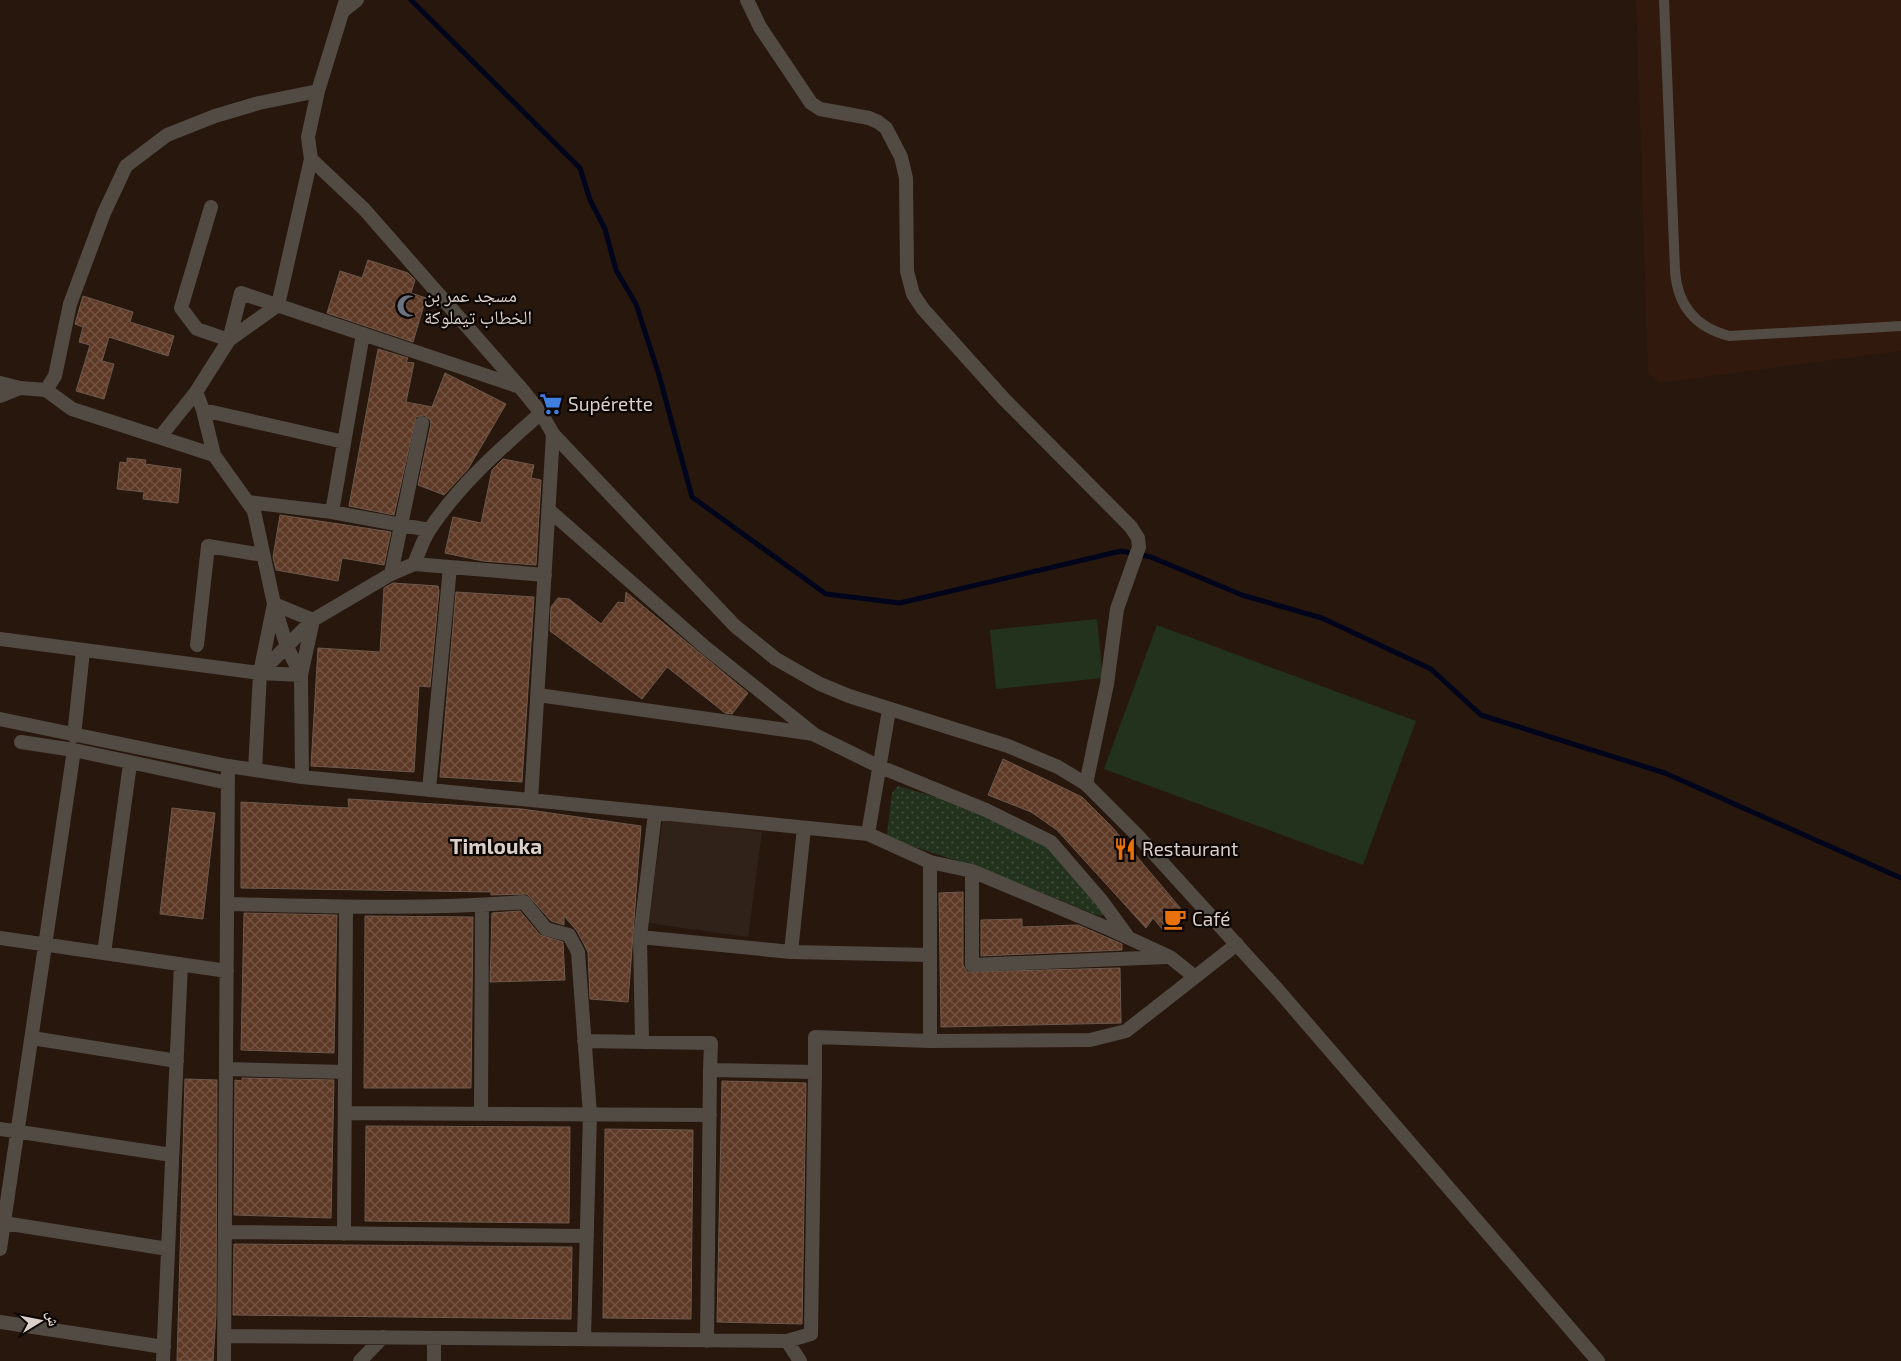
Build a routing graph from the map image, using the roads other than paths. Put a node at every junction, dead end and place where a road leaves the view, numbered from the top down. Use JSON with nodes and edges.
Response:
{"nodes":[{"id":1,"x":357,"y":0,"type":"edge"},
{"id":2,"x":747,"y":0,"type":"edge"},
{"id":3,"x":1664,"y":0,"type":"edge"},
{"id":4,"x":345,"y":6,"type":"edge"},
{"id":5,"x":318,"y":92,"type":"junction"},
{"id":6,"x":311,"y":159,"type":"junction"},
{"id":7,"x":211,"y":207,"type":"dead end"},
{"id":8,"x":278,"y":305,"type":"junction"},
{"id":9,"x":1901,"y":326,"type":"edge"},
{"id":10,"x":363,"y":334,"type":"junction"},
{"id":11,"x":229,"y":340,"type":"junction"},
{"id":12,"x":0,"y":383,"type":"edge"},
{"id":13,"x":520,"y":387,"type":"junction"},
{"id":14,"x":20,"y":388,"type":"junction"},
{"id":15,"x":46,"y":390,"type":"junction"},
{"id":16,"x":196,"y":392,"type":"junction"},
{"id":17,"x":0,"y":396,"type":"edge"},
{"id":18,"x":203,"y":410,"type":"junction"},
{"id":19,"x":541,"y":413,"type":"junction"},
{"id":20,"x":422,"y":423,"type":"dead end"},
{"id":21,"x":553,"y":434,"type":"junction"},
{"id":22,"x":160,"y":437,"type":"junction"},
{"id":23,"x":344,"y":442,"type":"junction"},
{"id":24,"x":214,"y":455,"type":"junction"},
{"id":25,"x":248,"y":502,"type":"junction"},
{"id":26,"x":550,"y":511,"type":"junction"},
{"id":27,"x":332,"y":512,"type":"junction"},
{"id":28,"x":402,"y":525,"type":"junction"},
{"id":29,"x":429,"y":530,"type":"junction"},
{"id":30,"x":263,"y":555,"type":"junction"},
{"id":31,"x":414,"y":564,"type":"junction"},
{"id":32,"x":450,"y":567,"type":"junction"},
{"id":33,"x":391,"y":574,"type":"junction"},
{"id":34,"x":545,"y":575,"type":"junction"},
{"id":35,"x":274,"y":604,"type":"junction"},
{"id":36,"x":314,"y":620,"type":"junction"},
{"id":37,"x":0,"y":639,"type":"edge"},
{"id":38,"x":197,"y":645,"type":"dead end"},
{"id":39,"x":287,"y":648,"type":"junction"},
{"id":40,"x":83,"y":651,"type":"junction"},
{"id":41,"x":260,"y":673,"type":"junction"},
{"id":42,"x":301,"y":675,"type":"junction"},
{"id":43,"x":538,"y":695,"type":"junction"},
{"id":44,"x":889,"y":710,"type":"junction"},
{"id":45,"x":0,"y":719,"type":"edge"},
{"id":46,"x":815,"y":735,"type":"junction"},
{"id":47,"x":74,"y":736,"type":"junction"},
{"id":48,"x":21,"y":742,"type":"dead end"},
{"id":49,"x":74,"y":750,"type":"junction"},
{"id":50,"x":130,"y":764,"type":"junction"},
{"id":51,"x":228,"y":766,"type":"junction"},
{"id":52,"x":878,"y":766,"type":"junction"},
{"id":53,"x":255,"y":770,"type":"junction"},
{"id":54,"x":302,"y":777,"type":"junction"},
{"id":55,"x":228,"y":783,"type":"junction"},
{"id":56,"x":1086,"y":784,"type":"junction"},
{"id":57,"x":429,"y":790,"type":"junction"},
{"id":58,"x":531,"y":800,"type":"junction"},
{"id":59,"x":655,"y":813,"type":"junction"},
{"id":60,"x":804,"y":828,"type":"junction"},
{"id":61,"x":868,"y":834,"type":"junction"},
{"id":62,"x":930,"y":862,"type":"junction"},
{"id":63,"x":972,"y":871,"type":"junction"},
{"id":64,"x":228,"y":904,"type":"junction"},
{"id":65,"x":482,"y":906,"type":"junction"},
{"id":66,"x":346,"y":907,"type":"junction"},
{"id":67,"x":0,"y":938,"type":"edge"},
{"id":68,"x":640,"y":938,"type":"junction"},
{"id":69,"x":1130,"y":939,"type":"junction"},
{"id":70,"x":47,"y":943,"type":"junction"},
{"id":71,"x":1237,"y":944,"type":"junction"},
{"id":72,"x":791,"y":952,"type":"junction"},
{"id":73,"x":104,"y":953,"type":"junction"},
{"id":74,"x":929,"y":955,"type":"junction"},
{"id":75,"x":1170,"y":957,"type":"junction"},
{"id":76,"x":180,"y":964,"type":"junction"},
{"id":77,"x":227,"y":971,"type":"junction"},
{"id":78,"x":1196,"y":977,"type":"junction"},
{"id":79,"x":32,"y":1038,"type":"junction"},
{"id":80,"x":930,"y":1040,"type":"junction"},
{"id":81,"x":584,"y":1041,"type":"junction"},
{"id":82,"x":642,"y":1042,"type":"junction"},
{"id":83,"x":177,"y":1061,"type":"junction"},
{"id":84,"x":226,"y":1069,"type":"junction"},
{"id":85,"x":710,"y":1070,"type":"junction"},
{"id":86,"x":345,"y":1072,"type":"junction"},
{"id":87,"x":816,"y":1072,"type":"junction"},
{"id":88,"x":345,"y":1113,"type":"junction"},
{"id":89,"x":481,"y":1113,"type":"junction"},
{"id":90,"x":590,"y":1114,"type":"junction"},
{"id":91,"x":710,"y":1115,"type":"junction"},
{"id":92,"x":0,"y":1129,"type":"edge"},
{"id":93,"x":17,"y":1131,"type":"junction"},
{"id":94,"x":172,"y":1155,"type":"junction"},
{"id":95,"x":4,"y":1223,"type":"junction"},
{"id":96,"x":225,"y":1232,"type":"junction"},
{"id":97,"x":344,"y":1234,"type":"junction"},
{"id":98,"x":586,"y":1236,"type":"junction"},
{"id":99,"x":0,"y":1249,"type":"edge"},
{"id":100,"x":168,"y":1249,"type":"junction"},
{"id":101,"x":0,"y":1322,"type":"edge"},
{"id":102,"x":224,"y":1336,"type":"junction"},
{"id":103,"x":383,"y":1337,"type":"junction"},
{"id":104,"x":434,"y":1338,"type":"junction"},
{"id":105,"x":584,"y":1340,"type":"junction"},
{"id":106,"x":707,"y":1340,"type":"junction"},
{"id":107,"x":787,"y":1341,"type":"junction"},
{"id":108,"x":163,"y":1354,"type":"edge"},
{"id":109,"x":224,"y":1361,"type":"edge"},
{"id":110,"x":360,"y":1361,"type":"edge"},
{"id":111,"x":434,"y":1361,"type":"edge"},
{"id":112,"x":800,"y":1361,"type":"edge"},
{"id":113,"x":1598,"y":1361,"type":"edge"}],
"edges":[{"from":1,"to":4,"type":"street"},
{"from":2,"to":56,"type":"street"},
{"from":3,"to":9,"type":"lane"},
{"from":4,"to":5,"type":"street"},
{"from":5,"to":6,"type":"street"},
{"from":5,"to":15,"type":"street"},
{"from":6,"to":8,"type":"street"},
{"from":6,"to":13,"type":"street"},
{"from":7,"to":11,"type":"street"},
{"from":8,"to":10,"type":"street"},
{"from":8,"to":11,"type":"street"},
{"from":8,"to":11,"type":"street"},
{"from":10,"to":13,"type":"street"},
{"from":10,"to":23,"type":"street"},
{"from":11,"to":16,"type":"street"},
{"from":12,"to":14,"type":"street"},
{"from":13,"to":19,"type":"street"},
{"from":14,"to":15,"type":"street"},
{"from":14,"to":17,"type":"street"},
{"from":15,"to":22,"type":"street"},
{"from":16,"to":18,"type":"street"},
{"from":16,"to":22,"type":"street"},
{"from":18,"to":23,"type":"street"},
{"from":18,"to":24,"type":"street"},
{"from":19,"to":21,"type":"street"},
{"from":19,"to":29,"type":"street"},
{"from":20,"to":28,"type":"street"},
{"from":21,"to":26,"type":"street"},
{"from":21,"to":44,"type":"street"},
{"from":22,"to":24,"type":"street"},
{"from":23,"to":27,"type":"street"},
{"from":24,"to":25,"type":"street"},
{"from":25,"to":27,"type":"street"},
{"from":25,"to":30,"type":"street"},
{"from":26,"to":34,"type":"street"},
{"from":26,"to":46,"type":"street"},
{"from":27,"to":28,"type":"street"},
{"from":28,"to":29,"type":"street"},
{"from":28,"to":33,"type":"street"},
{"from":29,"to":31,"type":"street"},
{"from":30,"to":35,"type":"street"},
{"from":30,"to":38,"type":"street"},
{"from":31,"to":32,"type":"street"},
{"from":31,"to":33,"type":"street"},
{"from":32,"to":34,"type":"street"},
{"from":32,"to":57,"type":"street"},
{"from":33,"to":36,"type":"street"},
{"from":34,"to":43,"type":"street"},
{"from":35,"to":36,"type":"street"},
{"from":35,"to":39,"type":"street"},
{"from":35,"to":41,"type":"street"},
{"from":36,"to":39,"type":"street"},
{"from":36,"to":42,"type":"street"},
{"from":37,"to":40,"type":"street"},
{"from":39,"to":41,"type":"street"},
{"from":39,"to":42,"type":"street"},
{"from":40,"to":41,"type":"street"},
{"from":40,"to":47,"type":"street"},
{"from":41,"to":42,"type":"street"},
{"from":41,"to":53,"type":"street"},
{"from":42,"to":54,"type":"street"},
{"from":43,"to":46,"type":"street"},
{"from":43,"to":58,"type":"street"},
{"from":44,"to":52,"type":"street"},
{"from":44,"to":56,"type":"street"},
{"from":45,"to":47,"type":"street"},
{"from":46,"to":52,"type":"street"},
{"from":47,"to":51,"type":"street"},
{"from":48,"to":49,"type":"street"},
{"from":49,"to":50,"type":"street"},
{"from":49,"to":70,"type":"street"},
{"from":50,"to":55,"type":"street"},
{"from":50,"to":73,"type":"street"},
{"from":51,"to":53,"type":"street"},
{"from":51,"to":55,"type":"street"},
{"from":52,"to":61,"type":"street"},
{"from":52,"to":69,"type":"street"},
{"from":53,"to":54,"type":"street"},
{"from":54,"to":57,"type":"street"},
{"from":55,"to":64,"type":"street"},
{"from":56,"to":71,"type":"street"},
{"from":57,"to":58,"type":"street"},
{"from":58,"to":59,"type":"street"},
{"from":59,"to":60,"type":"street"},
{"from":59,"to":68,"type":"street"},
{"from":60,"to":61,"type":"street"},
{"from":60,"to":72,"type":"street"},
{"from":61,"to":62,"type":"street"},
{"from":62,"to":63,"type":"street"},
{"from":62,"to":74,"type":"street"},
{"from":63,"to":69,"type":"street"},
{"from":63,"to":75,"type":"street"},
{"from":64,"to":66,"type":"street"},
{"from":64,"to":77,"type":"street"},
{"from":65,"to":66,"type":"street"},
{"from":65,"to":81,"type":"street"},
{"from":65,"to":89,"type":"street"},
{"from":66,"to":86,"type":"street"},
{"from":67,"to":70,"type":"street"},
{"from":68,"to":72,"type":"street"},
{"from":68,"to":82,"type":"street"},
{"from":69,"to":75,"type":"street"},
{"from":70,"to":73,"type":"street"},
{"from":70,"to":79,"type":"street"},
{"from":71,"to":78,"type":"street"},
{"from":71,"to":113,"type":"street"},
{"from":72,"to":74,"type":"street"},
{"from":73,"to":76,"type":"street"},
{"from":74,"to":80,"type":"street"},
{"from":75,"to":78,"type":"street"},
{"from":76,"to":77,"type":"street"},
{"from":76,"to":83,"type":"street"},
{"from":77,"to":84,"type":"street"},
{"from":78,"to":80,"type":"street"},
{"from":79,"to":83,"type":"street"},
{"from":79,"to":93,"type":"street"},
{"from":80,"to":87,"type":"street"},
{"from":81,"to":82,"type":"street"},
{"from":81,"to":90,"type":"street"},
{"from":82,"to":85,"type":"street"},
{"from":83,"to":94,"type":"street"},
{"from":84,"to":86,"type":"street"},
{"from":84,"to":96,"type":"street"},
{"from":85,"to":87,"type":"street"},
{"from":85,"to":91,"type":"street"},
{"from":86,"to":88,"type":"street"},
{"from":87,"to":107,"type":"street"},
{"from":88,"to":89,"type":"street"},
{"from":88,"to":97,"type":"street"},
{"from":89,"to":90,"type":"street"},
{"from":90,"to":91,"type":"street"},
{"from":90,"to":98,"type":"street"},
{"from":91,"to":106,"type":"street"},
{"from":92,"to":93,"type":"street"},
{"from":93,"to":94,"type":"street"},
{"from":93,"to":95,"type":"street"},
{"from":94,"to":100,"type":"street"},
{"from":95,"to":99,"type":"street"},
{"from":95,"to":100,"type":"street"},
{"from":96,"to":97,"type":"street"},
{"from":96,"to":102,"type":"street"},
{"from":97,"to":98,"type":"street"},
{"from":98,"to":105,"type":"street"},
{"from":100,"to":108,"type":"street"},
{"from":101,"to":108,"type":"street"},
{"from":102,"to":103,"type":"street"},
{"from":102,"to":109,"type":"street"},
{"from":103,"to":104,"type":"street"},
{"from":103,"to":110,"type":"street"},
{"from":104,"to":105,"type":"street"},
{"from":104,"to":111,"type":"street"},
{"from":105,"to":106,"type":"street"},
{"from":106,"to":107,"type":"street"},
{"from":107,"to":112,"type":"street"}]}
